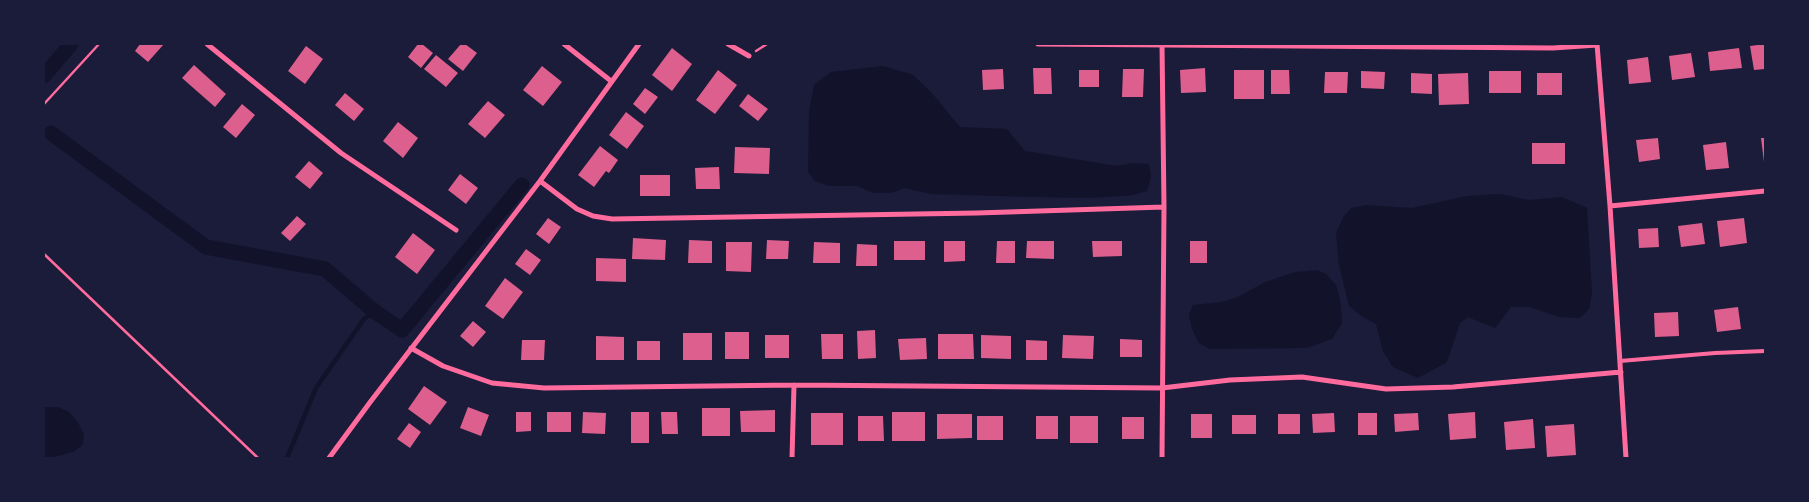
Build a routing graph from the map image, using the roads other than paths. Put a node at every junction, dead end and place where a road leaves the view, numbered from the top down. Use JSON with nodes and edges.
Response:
{"nodes":[{"id":1,"x":207,"y":44,"type":"edge"},
{"id":2,"x":564,"y":44,"type":"edge"},
{"id":3,"x":639,"y":44,"type":"edge"},
{"id":4,"x":728,"y":44,"type":"edge"},
{"id":5,"x":1038,"y":44,"type":"edge"},
{"id":6,"x":1597,"y":44,"type":"edge"},
{"id":7,"x":1162,"y":45,"type":"edge"},
{"id":8,"x":749,"y":56,"type":"road end"},
{"id":9,"x":611,"y":81,"type":"junction"},
{"id":10,"x":540,"y":181,"type":"junction"},
{"id":11,"x":1765,"y":191,"type":"edge"},
{"id":12,"x":1610,"y":206,"type":"junction"},
{"id":13,"x":1164,"y":207,"type":"junction"},
{"id":14,"x":456,"y":230,"type":"dead end"},
{"id":15,"x":411,"y":348,"type":"junction"},
{"id":16,"x":1765,"y":351,"type":"edge"},
{"id":17,"x":1620,"y":361,"type":"junction"},
{"id":18,"x":1621,"y":372,"type":"junction"},
{"id":19,"x":794,"y":385,"type":"junction"},
{"id":20,"x":1162,"y":388,"type":"junction"},
{"id":21,"x":329,"y":458,"type":"edge"},
{"id":22,"x":792,"y":458,"type":"edge"},
{"id":23,"x":1162,"y":458,"type":"edge"},
{"id":24,"x":1626,"y":458,"type":"edge"}],
"edges":[{"from":1,"to":14,"type":"street"},
{"from":2,"to":9,"type":"street"},
{"from":3,"to":9,"type":"street"},
{"from":4,"to":8,"type":"street"},
{"from":5,"to":7,"type":"street"},
{"from":6,"to":7,"type":"street"},
{"from":6,"to":12,"type":"street"},
{"from":7,"to":13,"type":"street"},
{"from":9,"to":10,"type":"street"},
{"from":10,"to":13,"type":"street"},
{"from":10,"to":15,"type":"street"},
{"from":11,"to":12,"type":"street"},
{"from":12,"to":17,"type":"street"},
{"from":13,"to":20,"type":"street"},
{"from":15,"to":19,"type":"street"},
{"from":15,"to":21,"type":"street"},
{"from":16,"to":17,"type":"lane"},
{"from":17,"to":18,"type":"street"},
{"from":18,"to":20,"type":"street"},
{"from":18,"to":24,"type":"street"},
{"from":19,"to":20,"type":"street"},
{"from":19,"to":22,"type":"street"},
{"from":20,"to":23,"type":"street"}]}
